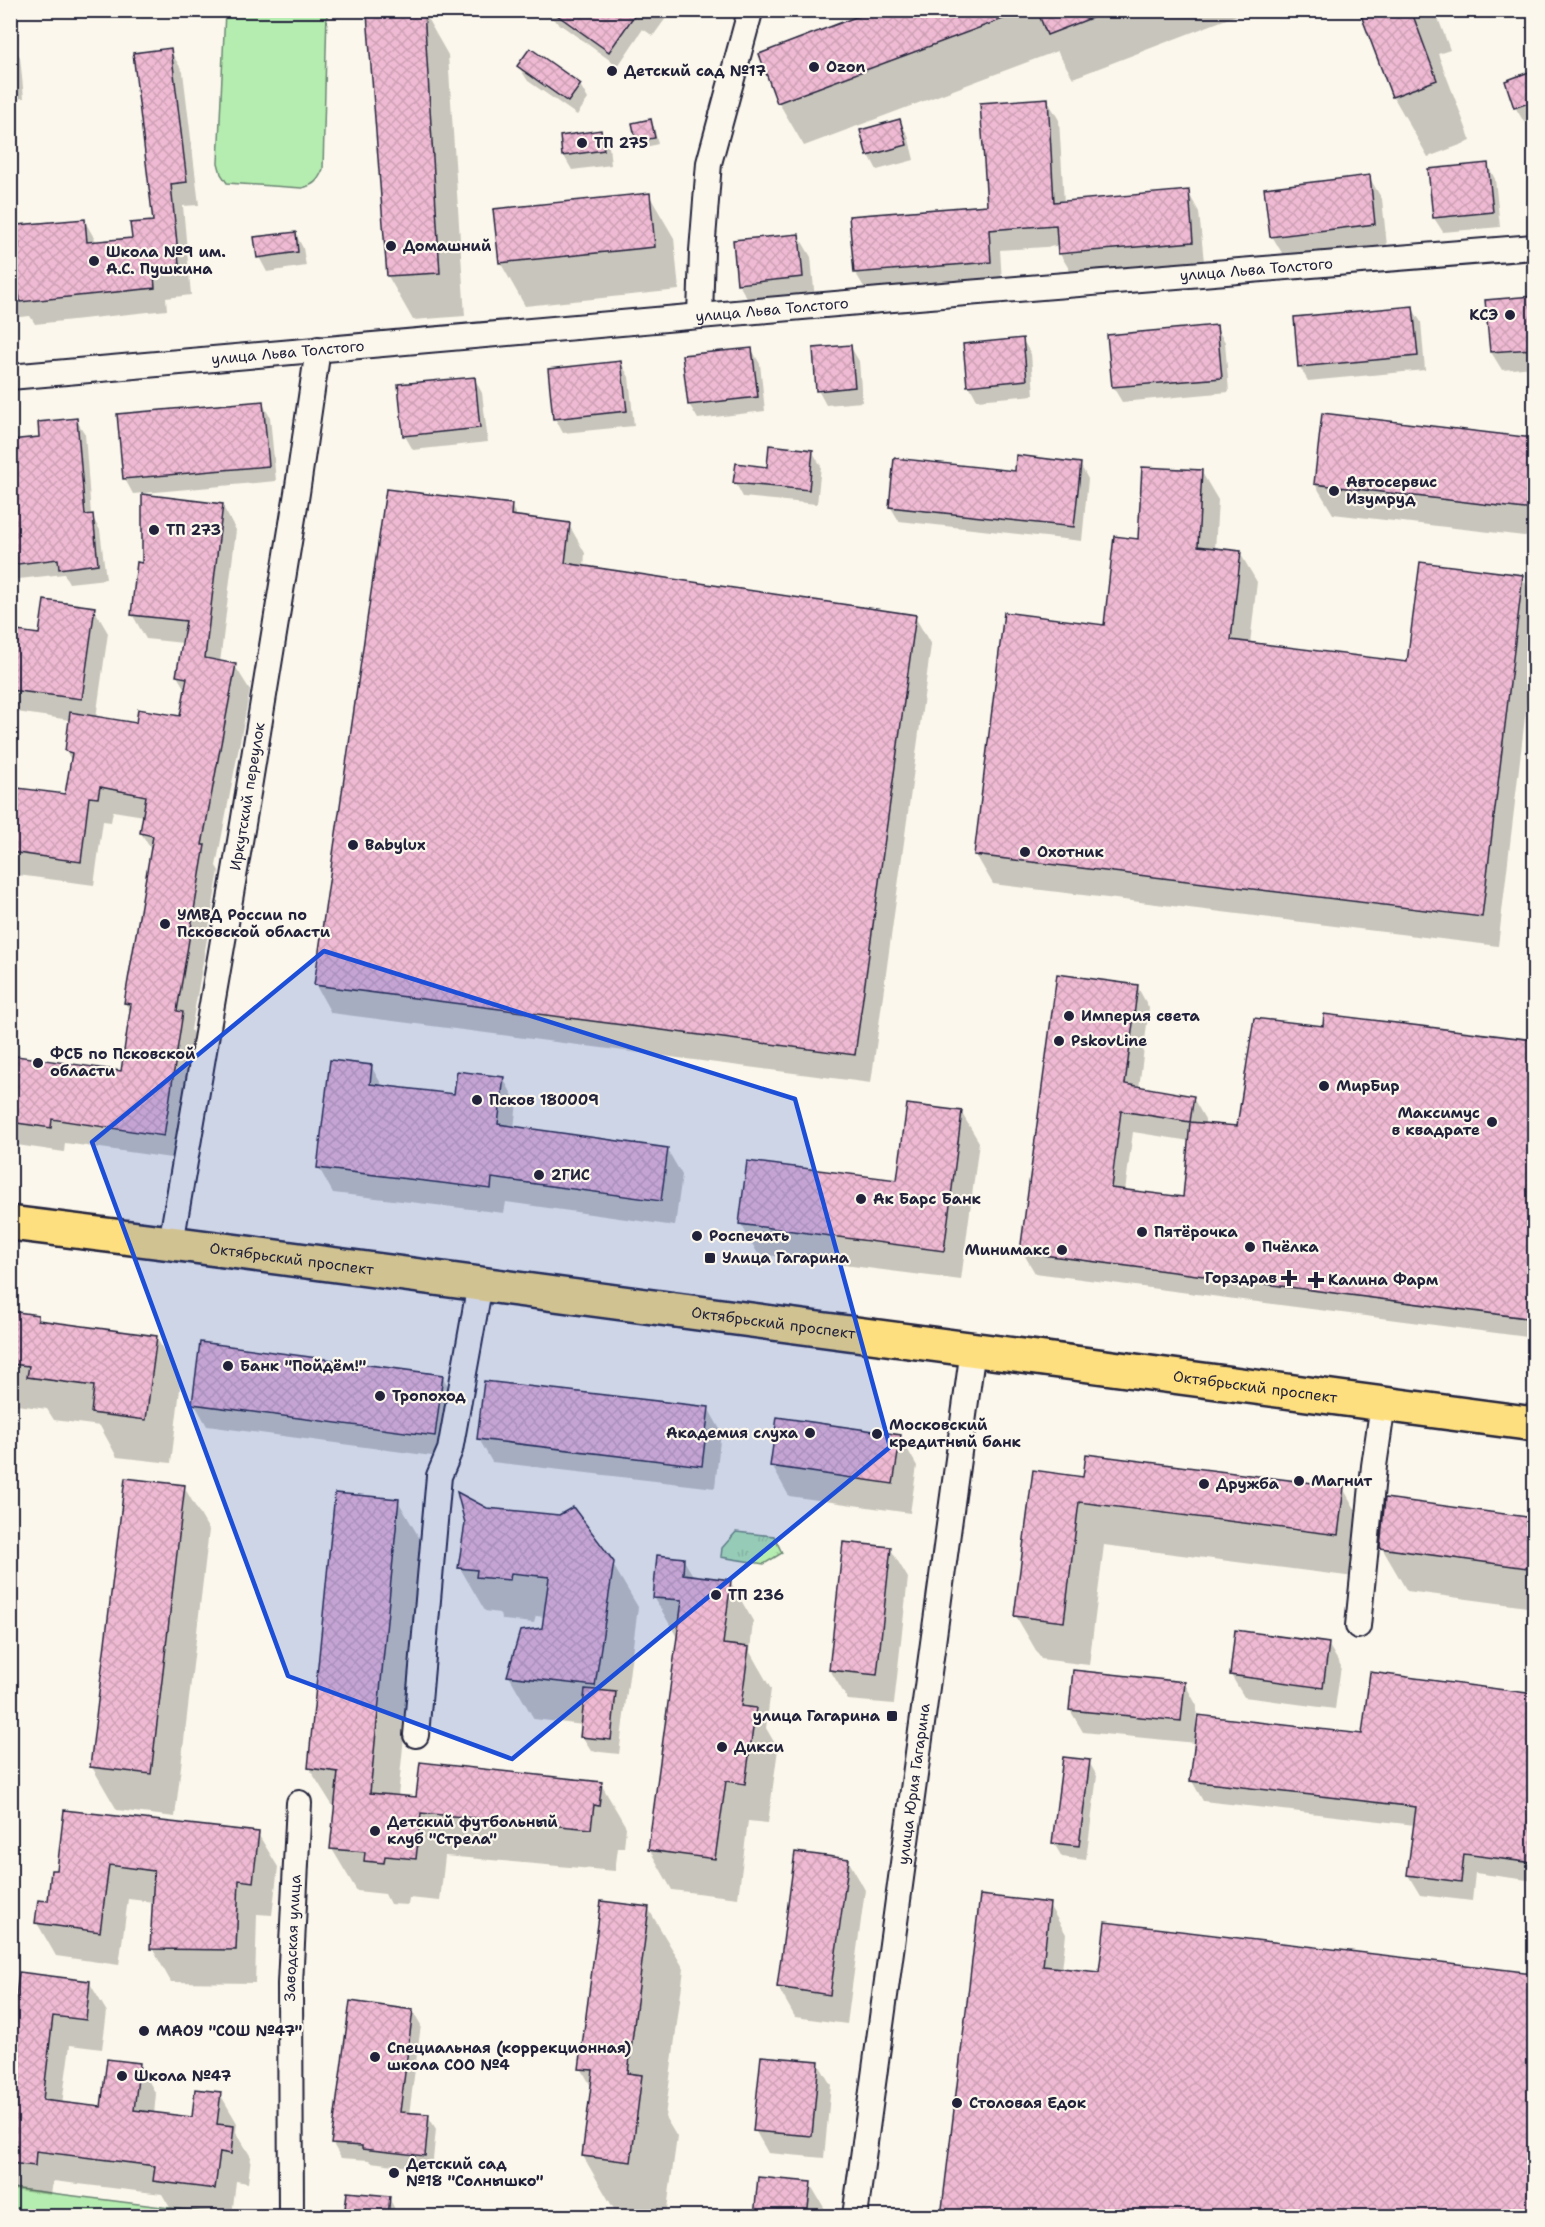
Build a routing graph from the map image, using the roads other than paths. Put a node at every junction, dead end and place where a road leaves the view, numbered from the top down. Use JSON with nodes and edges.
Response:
{"nodes":[{"id":1,"x":750,"y":11,"type":"edge"},
{"id":2,"x":1534,"y":248,"type":"edge"},
{"id":3,"x":700,"y":316,"type":"junction"},
{"id":4,"x":318,"y":349,"type":"junction"},
{"id":5,"x":10,"y":377,"type":"edge"},
{"id":6,"x":10,"y":1223,"type":"edge"},
{"id":7,"x":171,"y":1243,"type":"junction"},
{"id":8,"x":480,"y":1284,"type":"junction"},
{"id":9,"x":973,"y":1349,"type":"junction"},
{"id":10,"x":1383,"y":1404,"type":"junction"},
{"id":11,"x":1534,"y":1424,"type":"edge"},
{"id":12,"x":1358,"y":1626,"type":"dead end"},
{"id":13,"x":416,"y":1735,"type":"dead end"},
{"id":14,"x":299,"y":1803,"type":"dead end"},
{"id":15,"x":291,"y":2217,"type":"edge"},
{"id":16,"x":855,"y":2217,"type":"edge"}],
"edges":[{"from":1,"to":3,"type":"street"},
{"from":2,"to":3,"type":"street","name":"улица Льва Толстого"},
{"from":3,"to":4,"type":"street","name":"улица Льва Толстого"},
{"from":4,"to":5,"type":"street","name":"улица Льва Толстого"},
{"from":4,"to":7,"type":"street","name":"Иркутский переулок"},
{"from":6,"to":7,"type":"main road","name":"Октябрьский проспект"},
{"from":7,"to":8,"type":"main road","name":"Октябрьский проспект"},
{"from":8,"to":9,"type":"main road","name":"Октябрьский проспект"},
{"from":8,"to":13,"type":"street"},
{"from":9,"to":10,"type":"main road","name":"Октябрьский проспект"},
{"from":9,"to":16,"type":"street","name":"улица Юрия Гагарина"},
{"from":10,"to":11,"type":"main road","name":"Октябрьский проспект"},
{"from":10,"to":12,"type":"street"},
{"from":14,"to":15,"type":"street","name":"Заводская улица"}]}
